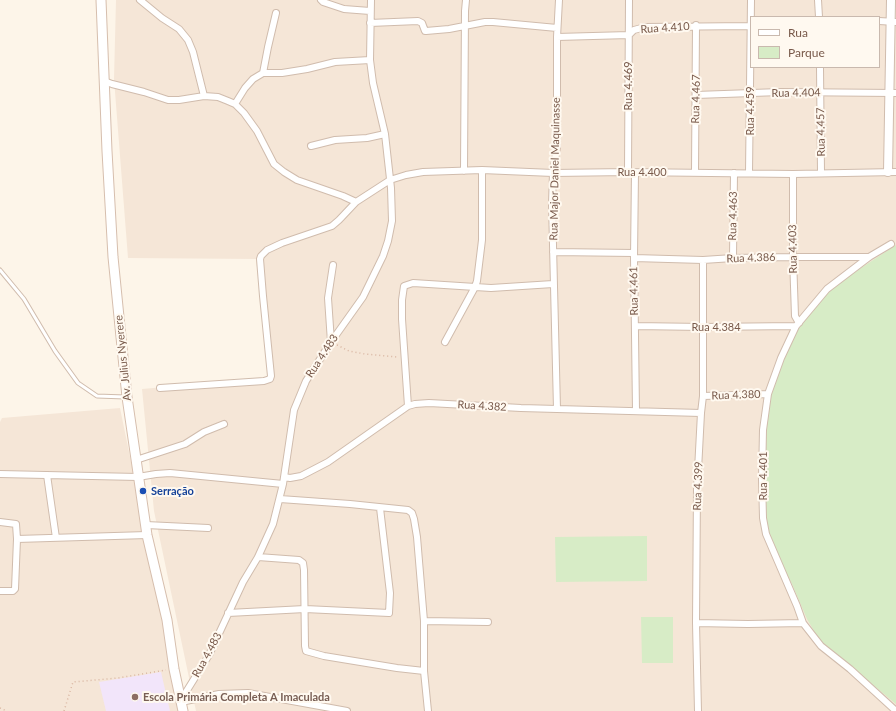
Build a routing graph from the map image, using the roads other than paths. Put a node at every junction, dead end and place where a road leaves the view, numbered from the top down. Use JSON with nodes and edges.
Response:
{"nodes":[{"id":1,"x":102,"y":0,"type":"edge"},
{"id":2,"x":140,"y":0,"type":"edge"},
{"id":3,"x":321,"y":0,"type":"edge"},
{"id":4,"x":370,"y":0,"type":"edge"},
{"id":5,"x":466,"y":0,"type":"edge"},
{"id":6,"x":559,"y":0,"type":"edge"},
{"id":7,"x":629,"y":0,"type":"edge"},
{"id":8,"x":751,"y":0,"type":"edge"},
{"id":9,"x":818,"y":0,"type":"edge"},
{"id":10,"x":891,"y":0,"type":"edge"},
{"id":11,"x":370,"y":11,"type":"junction"},
{"id":12,"x":276,"y":13,"type":"dead end"},
{"id":13,"x":751,"y":16,"type":"edge"},
{"id":14,"x":819,"y":16,"type":"edge"},
{"id":15,"x":880,"y":21,"type":"edge"},
{"id":16,"x":893,"y":22,"type":"edge"},
{"id":17,"x":370,"y":23,"type":"junction"},
{"id":18,"x":696,"y":26,"type":"junction"},
{"id":19,"x":750,"y":26,"type":"edge"},
{"id":20,"x":465,"y":27,"type":"junction"},
{"id":21,"x":557,"y":28,"type":"junction"},
{"id":22,"x":629,"y":35,"type":"junction"},
{"id":23,"x":557,"y":37,"type":"junction"},
{"id":24,"x":370,"y":60,"type":"junction"},
{"id":25,"x":750,"y":68,"type":"edge"},
{"id":26,"x":820,"y":68,"type":"edge"},
{"id":27,"x":263,"y":73,"type":"junction"},
{"id":28,"x":104,"y":81,"type":"junction"},
{"id":29,"x":820,"y":92,"type":"junction"},
{"id":30,"x":893,"y":93,"type":"edge"},
{"id":31,"x":750,"y":94,"type":"junction"},
{"id":32,"x":696,"y":95,"type":"junction"},
{"id":33,"x":204,"y":96,"type":"junction"},
{"id":34,"x":234,"y":104,"type":"junction"},
{"id":35,"x":385,"y":134,"type":"junction"},
{"id":36,"x":311,"y":146,"type":"dead end"},
{"id":37,"x":482,"y":170,"type":"junction"},
{"id":38,"x":464,"y":171,"type":"junction"},
{"id":39,"x":628,"y":172,"type":"junction"},
{"id":40,"x":635,"y":172,"type":"junction"},
{"id":41,"x":695,"y":172,"type":"junction"},
{"id":42,"x":892,"y":172,"type":"edge"},
{"id":43,"x":553,"y":173,"type":"junction"},
{"id":44,"x":734,"y":173,"type":"junction"},
{"id":45,"x":750,"y":174,"type":"junction"},
{"id":46,"x":793,"y":174,"type":"junction"},
{"id":47,"x":822,"y":174,"type":"junction"},
{"id":48,"x":390,"y":180,"type":"junction"},
{"id":49,"x":356,"y":202,"type":"junction"},
{"id":50,"x":891,"y":244,"type":"dead end"},
{"id":51,"x":553,"y":252,"type":"junction"},
{"id":52,"x":634,"y":256,"type":"junction"},
{"id":53,"x":793,"y":256,"type":"junction"},
{"id":54,"x":869,"y":257,"type":"junction"},
{"id":55,"x":733,"y":258,"type":"junction"},
{"id":56,"x":704,"y":260,"type":"junction"},
{"id":57,"x":333,"y":265,"type":"dead end"},
{"id":58,"x":0,"y":270,"type":"edge"},
{"id":59,"x":553,"y":284,"type":"junction"},
{"id":60,"x":476,"y":287,"type":"junction"},
{"id":61,"x":797,"y":324,"type":"junction"},
{"id":62,"x":635,"y":326,"type":"junction"},
{"id":63,"x":703,"y":327,"type":"junction"},
{"id":64,"x":331,"y":342,"type":"junction"},
{"id":65,"x":445,"y":342,"type":"dead end"},
{"id":66,"x":160,"y":388,"type":"dead end"},
{"id":67,"x":768,"y":394,"type":"junction"},
{"id":68,"x":703,"y":396,"type":"junction"},
{"id":69,"x":127,"y":397,"type":"junction"},
{"id":70,"x":408,"y":406,"type":"junction"},
{"id":71,"x":557,"y":409,"type":"junction"},
{"id":72,"x":636,"y":411,"type":"junction"},
{"id":73,"x":701,"y":413,"type":"junction"},
{"id":74,"x":224,"y":424,"type":"dead end"},
{"id":75,"x":136,"y":460,"type":"junction"},
{"id":76,"x":0,"y":474,"type":"edge"},
{"id":77,"x":47,"y":475,"type":"junction"},
{"id":78,"x":138,"y":477,"type":"junction"},
{"id":79,"x":284,"y":477,"type":"junction"},
{"id":80,"x":283,"y":484,"type":"junction"},
{"id":81,"x":280,"y":500,"type":"junction"},
{"id":82,"x":380,"y":508,"type":"junction"},
{"id":83,"x":0,"y":522,"type":"edge"},
{"id":84,"x":146,"y":525,"type":"junction"},
{"id":85,"x":208,"y":528,"type":"dead end"},
{"id":86,"x":148,"y":535,"type":"junction"},
{"id":87,"x":56,"y":538,"type":"junction"},
{"id":88,"x":17,"y":539,"type":"junction"},
{"id":89,"x":258,"y":557,"type":"junction"},
{"id":90,"x":0,"y":591,"type":"edge"},
{"id":91,"x":305,"y":609,"type":"junction"},
{"id":92,"x":228,"y":614,"type":"junction"},
{"id":93,"x":424,"y":621,"type":"junction"},
{"id":94,"x":488,"y":622,"type":"dead end"},
{"id":95,"x":696,"y":623,"type":"junction"},
{"id":96,"x":803,"y":623,"type":"junction"},
{"id":97,"x":424,"y":671,"type":"junction"},
{"id":98,"x":181,"y":701,"type":"junction"},
{"id":99,"x":333,"y":710,"type":"edge"},
{"id":100,"x":183,"y":711,"type":"edge"},
{"id":101,"x":347,"y":711,"type":"edge"},
{"id":102,"x":428,"y":711,"type":"edge"},
{"id":103,"x":698,"y":711,"type":"edge"},
{"id":104,"x":896,"y":711,"type":"edge"}],
"edges":[{"from":1,"to":28,"type":"main road","name":"Av. Julius Nyerere"},
{"from":2,"to":33,"type":"street"},
{"from":3,"to":11,"type":"street"},
{"from":4,"to":11,"type":"street","name":"Rua 4.483"},
{"from":5,"to":20,"type":"street"},
{"from":6,"to":21,"type":"street","name":"Rua Major Daniel Maquinasse"},
{"from":7,"to":22,"type":"street","name":"Rua 4.469"},
{"from":8,"to":13,"type":"street","name":"Rua 4.459"},
{"from":9,"to":14,"type":"street"},
{"from":10,"to":16,"type":"street"},
{"from":11,"to":17,"type":"street","name":"Rua 4.483"},
{"from":12,"to":27,"type":"street"},
{"from":15,"to":16,"type":"street"},
{"from":16,"to":30,"type":"street"},
{"from":17,"to":20,"type":"street"},
{"from":17,"to":24,"type":"street","name":"Rua 4.483"},
{"from":18,"to":19,"type":"street","name":"Rua 4.410"},
{"from":18,"to":22,"type":"street","name":"Rua 4.410"},
{"from":18,"to":32,"type":"street","name":"Rua 4.467"},
{"from":20,"to":21,"type":"street"},
{"from":20,"to":38,"type":"street"},
{"from":21,"to":23,"type":"street","name":"Rua Major Daniel Maquinasse"},
{"from":22,"to":23,"type":"street","name":"Rua 4.410"},
{"from":22,"to":39,"type":"street","name":"Rua 4.469"},
{"from":23,"to":43,"type":"street","name":"Rua Major Daniel Maquinasse"},
{"from":24,"to":27,"type":"street"},
{"from":24,"to":35,"type":"street","name":"Rua 4.483"},
{"from":25,"to":31,"type":"street","name":"Rua 4.459"},
{"from":26,"to":29,"type":"street","name":"Rua 4.457"},
{"from":27,"to":34,"type":"street"},
{"from":28,"to":33,"type":"street"},
{"from":28,"to":69,"type":"main road","name":"Av. Julius Nyerere"},
{"from":29,"to":30,"type":"street","name":"Rua 4.404"},
{"from":29,"to":31,"type":"street","name":"Rua 4.404"},
{"from":29,"to":47,"type":"street","name":"Rua 4.457"},
{"from":30,"to":42,"type":"street"},
{"from":31,"to":32,"type":"street","name":"Rua 4.404"},
{"from":31,"to":45,"type":"street","name":"Rua 4.459"},
{"from":32,"to":41,"type":"street","name":"Rua 4.467"},
{"from":33,"to":34,"type":"street"},
{"from":34,"to":49,"type":"street"},
{"from":35,"to":36,"type":"street"},
{"from":35,"to":48,"type":"street","name":"Rua 4.483"},
{"from":37,"to":38,"type":"street","name":"Rua 4.400"},
{"from":37,"to":43,"type":"street","name":"Rua 4.400"},
{"from":37,"to":60,"type":"street"},
{"from":38,"to":48,"type":"street","name":"Rua 4.400"},
{"from":39,"to":40,"type":"street","name":"Rua 4.400"},
{"from":39,"to":43,"type":"street","name":"Rua 4.400"},
{"from":40,"to":41,"type":"street","name":"Rua 4.400"},
{"from":40,"to":52,"type":"street","name":"Rua 4.461"},
{"from":41,"to":44,"type":"street","name":"Rua 4.400"},
{"from":42,"to":47,"type":"street","name":"Rua 4.400"},
{"from":43,"to":51,"type":"street","name":"Rua Major Daniel Maquinasse"},
{"from":44,"to":45,"type":"street","name":"Rua 4.400"},
{"from":44,"to":55,"type":"street","name":"Rua 4.463"},
{"from":45,"to":46,"type":"street","name":"Rua 4.400"},
{"from":46,"to":47,"type":"street","name":"Rua 4.400"},
{"from":46,"to":53,"type":"street","name":"Rua 4.403"},
{"from":48,"to":49,"type":"street","name":"Rua 4.400"},
{"from":48,"to":64,"type":"street","name":"Rua 4.483"},
{"from":49,"to":66,"type":"street","name":"Rua 4.400"},
{"from":50,"to":54,"type":"street","name":"Rua 4.401"},
{"from":51,"to":52,"type":"street","name":"Rua 4.386"},
{"from":51,"to":59,"type":"street","name":"Rua Major Daniel Maquinasse"},
{"from":52,"to":56,"type":"street","name":"Rua 4.386"},
{"from":52,"to":62,"type":"street","name":"Rua 4.461"},
{"from":53,"to":54,"type":"street","name":"Rua 4.386"},
{"from":53,"to":55,"type":"street","name":"Rua 4.386"},
{"from":53,"to":61,"type":"street","name":"Rua 4.403"},
{"from":54,"to":61,"type":"street","name":"Rua 4.401"},
{"from":55,"to":56,"type":"street","name":"Rua 4.386"},
{"from":56,"to":63,"type":"street","name":"Rua 4.399"},
{"from":57,"to":64,"type":"street"},
{"from":58,"to":69,"type":"lane"},
{"from":59,"to":60,"type":"street"},
{"from":59,"to":71,"type":"street","name":"Rua Major Daniel Maquinasse"},
{"from":60,"to":65,"type":"street"},
{"from":60,"to":70,"type":"street"},
{"from":61,"to":63,"type":"street","name":"Rua 4.384"},
{"from":61,"to":67,"type":"street","name":"Rua 4.401"},
{"from":62,"to":63,"type":"street","name":"Rua 4.384"},
{"from":62,"to":72,"type":"street","name":"Rua 4.461"},
{"from":63,"to":68,"type":"street","name":"Rua 4.399"},
{"from":64,"to":79,"type":"street","name":"Rua 4.483"},
{"from":67,"to":68,"type":"street","name":"Rua 4.380"},
{"from":67,"to":96,"type":"street","name":"Rua 4.401"},
{"from":68,"to":73,"type":"street","name":"Rua 4.399"},
{"from":69,"to":75,"type":"main road","name":"Av. Julius Nyerere"},
{"from":70,"to":71,"type":"street","name":"Rua 4.382"},
{"from":70,"to":79,"type":"street","name":"Rua 4.382"},
{"from":71,"to":72,"type":"street","name":"Rua 4.382"},
{"from":72,"to":73,"type":"street","name":"Rua 4.382"},
{"from":73,"to":95,"type":"street","name":"Rua 4.399"},
{"from":74,"to":75,"type":"street"},
{"from":75,"to":78,"type":"main road","name":"Av. Julius Nyerere"},
{"from":76,"to":77,"type":"street"},
{"from":77,"to":78,"type":"street"},
{"from":77,"to":87,"type":"street"},
{"from":78,"to":80,"type":"street"},
{"from":78,"to":84,"type":"main road","name":"Av. Julius Nyerere"},
{"from":79,"to":80,"type":"street","name":"Rua 4.483"},
{"from":80,"to":81,"type":"street","name":"Rua 4.483"},
{"from":81,"to":82,"type":"street"},
{"from":81,"to":89,"type":"street","name":"Rua 4.483"},
{"from":82,"to":91,"type":"street"},
{"from":82,"to":93,"type":"street"},
{"from":83,"to":88,"type":"street"},
{"from":84,"to":85,"type":"street"},
{"from":84,"to":86,"type":"main road","name":"Av. Julius Nyerere"},
{"from":86,"to":87,"type":"street"},
{"from":86,"to":98,"type":"main road","name":"Av. Julius Nyerere"},
{"from":87,"to":88,"type":"street"},
{"from":88,"to":90,"type":"street"},
{"from":89,"to":91,"type":"street"},
{"from":89,"to":92,"type":"street","name":"Rua 4.483"},
{"from":91,"to":92,"type":"street"},
{"from":91,"to":97,"type":"street"},
{"from":92,"to":98,"type":"street","name":"Rua 4.483"},
{"from":93,"to":94,"type":"street"},
{"from":93,"to":97,"type":"street"},
{"from":95,"to":96,"type":"street"},
{"from":95,"to":103,"type":"street","name":"Rua 4.399"},
{"from":96,"to":104,"type":"street","name":"Rua 4.401"},
{"from":97,"to":102,"type":"street"},
{"from":98,"to":99,"type":"street"},
{"from":98,"to":100,"type":"main road","name":"Av. Julius Nyerere"},
{"from":99,"to":101,"type":"street"}]}
